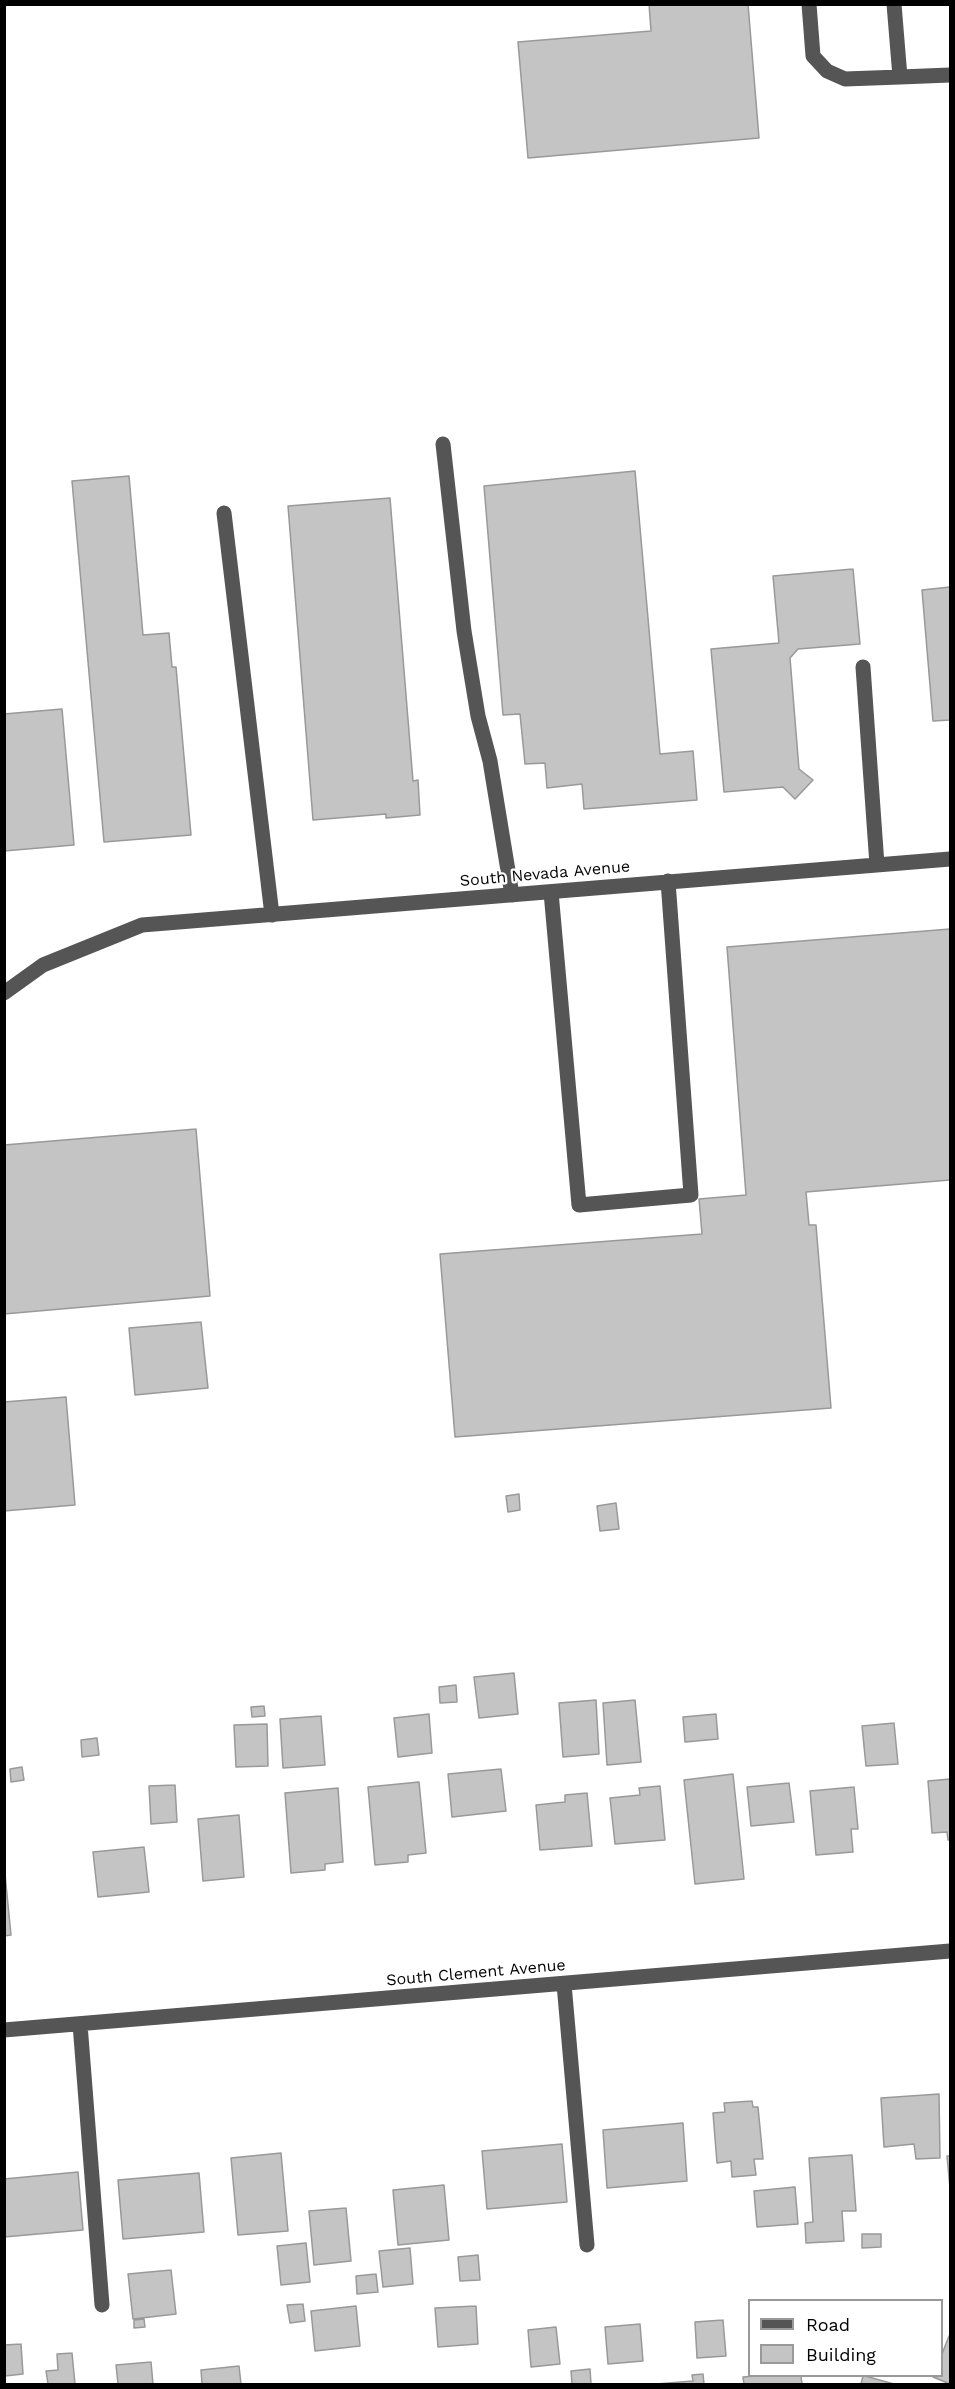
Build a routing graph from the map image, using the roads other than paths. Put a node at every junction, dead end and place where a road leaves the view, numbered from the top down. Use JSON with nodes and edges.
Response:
{"nodes":[{"id":1,"x":809,"y":4,"type":"edge"},
{"id":2,"x":894,"y":4,"type":"edge"},
{"id":3,"x":951,"y":75,"type":"edge"},
{"id":4,"x":900,"y":77,"type":"junction"},
{"id":5,"x":443,"y":444,"type":"dead end"},
{"id":6,"x":224,"y":513,"type":"dead end"},
{"id":7,"x":863,"y":667,"type":"dead end"},
{"id":8,"x":951,"y":859,"type":"edge"},
{"id":9,"x":878,"y":865,"type":"junction"},
{"id":10,"x":668,"y":881,"type":"junction"},
{"id":11,"x":550,"y":892,"type":"junction"},
{"id":12,"x":512,"y":895,"type":"junction"},
{"id":13,"x":272,"y":915,"type":"junction"},
{"id":14,"x":4,"y":993,"type":"edge"},
{"id":15,"x":951,"y":1952,"type":"edge"},
{"id":16,"x":564,"y":1983,"type":"junction"},
{"id":17,"x":80,"y":2024,"type":"junction"},
{"id":18,"x":4,"y":2030,"type":"edge"},
{"id":19,"x":587,"y":2245,"type":"dead end"},
{"id":20,"x":102,"y":2305,"type":"dead end"}],
"edges":[{"from":1,"to":4,"type":"street"},
{"from":2,"to":4,"type":"street"},
{"from":3,"to":4,"type":"street"},
{"from":5,"to":12,"type":"street"},
{"from":6,"to":13,"type":"street"},
{"from":7,"to":9,"type":"street"},
{"from":8,"to":9,"type":"street","name":"South Nevada Avenue"},
{"from":9,"to":10,"type":"street","name":"South Nevada Avenue"},
{"from":10,"to":11,"type":"street","name":"South Nevada Avenue"},
{"from":10,"to":11,"type":"street"},
{"from":11,"to":12,"type":"street","name":"South Nevada Avenue"},
{"from":12,"to":13,"type":"street","name":"South Nevada Avenue"},
{"from":13,"to":14,"type":"street","name":"South Nevada Avenue"},
{"from":15,"to":16,"type":"street","name":"South Clement Avenue"},
{"from":16,"to":17,"type":"street","name":"South Clement Avenue"},
{"from":16,"to":19,"type":"street"},
{"from":17,"to":18,"type":"street","name":"South Clement Avenue"},
{"from":17,"to":20,"type":"street"}]}
